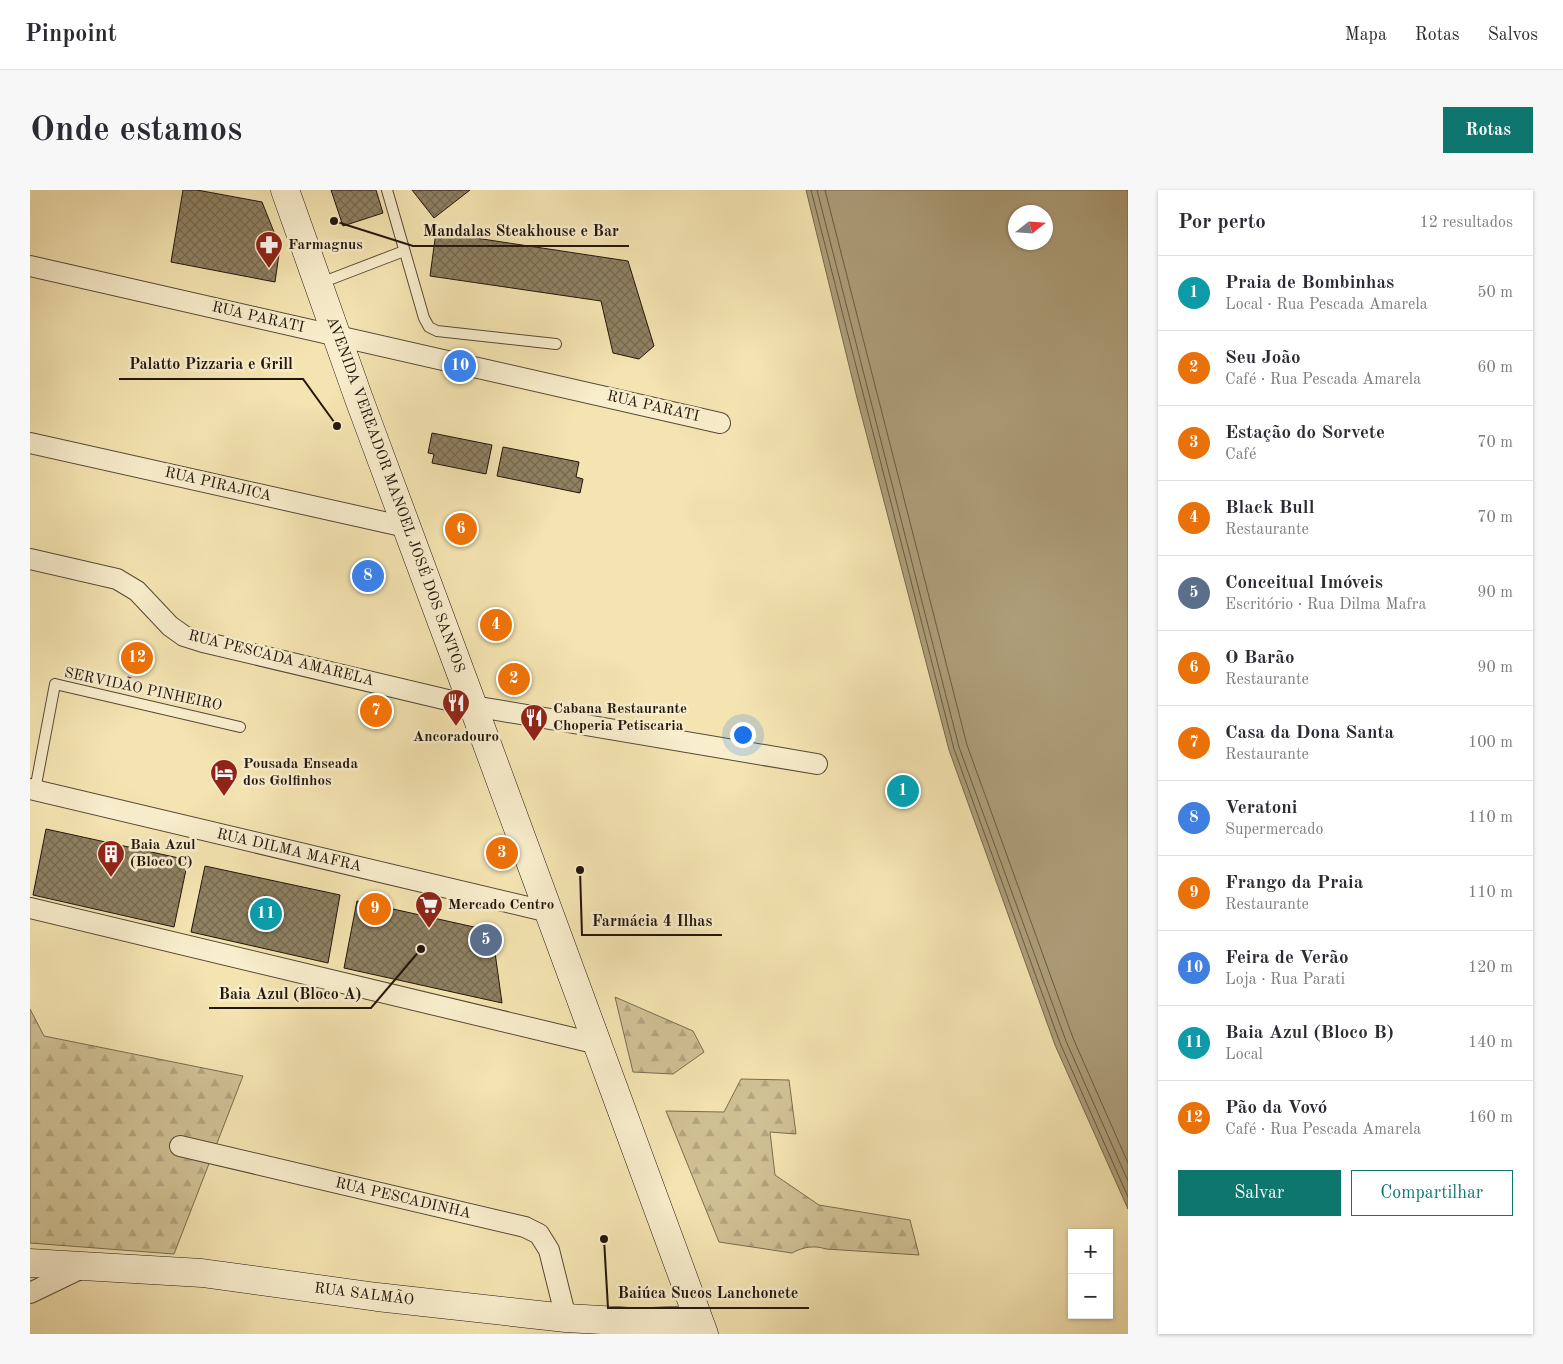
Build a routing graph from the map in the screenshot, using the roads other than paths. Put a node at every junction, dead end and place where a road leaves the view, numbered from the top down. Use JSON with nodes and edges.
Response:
{"nodes":[{"id":1,"x":285,"y":190,"type":"edge"},
{"id":2,"x":387,"y":190,"type":"edge"},
{"id":3,"x":404,"y":251,"type":"junction"},
{"id":4,"x":30,"y":266,"type":"edge"},
{"id":5,"x":318,"y":284,"type":"junction"},
{"id":6,"x":336,"y":335,"type":"junction"},
{"id":7,"x":556,"y":344,"type":"dead end"},
{"id":8,"x":720,"y":423,"type":"dead end"},
{"id":9,"x":30,"y":443,"type":"edge"},
{"id":10,"x":406,"y":527,"type":"junction"},
{"id":11,"x":30,"y":559,"type":"edge"},
{"id":12,"x":474,"y":706,"type":"junction"},
{"id":13,"x":240,"y":726,"type":"dead end"},
{"id":14,"x":817,"y":764,"type":"dead end"},
{"id":15,"x":33,"y":790,"type":"edge"},
{"id":16,"x":30,"y":908,"type":"edge"},
{"id":17,"x":549,"y":912,"type":"junction"},
{"id":18,"x":598,"y":1044,"type":"junction"},
{"id":19,"x":180,"y":1146,"type":"dead end"},
{"id":20,"x":30,"y":1263,"type":"edge"},
{"id":21,"x":87,"y":1266,"type":"junction"},
{"id":22,"x":30,"y":1294,"type":"edge"},
{"id":23,"x":566,"y":1318,"type":"junction"},
{"id":24,"x":701,"y":1327,"type":"edge"}],
"edges":[{"from":1,"to":5,"type":"main road","name":"AVENIDA VEREADOR MANOEL JOSÉ DOS SANTOS"},
{"from":2,"to":3,"type":"lane"},
{"from":3,"to":5,"type":"lane"},
{"from":3,"to":7,"type":"lane"},
{"from":4,"to":6,"type":"street","name":"RUA PARATI"},
{"from":5,"to":6,"type":"main road","name":"AVENIDA VEREADOR MANOEL JOSÉ DOS SANTOS"},
{"from":6,"to":8,"type":"street","name":"RUA PARATI"},
{"from":6,"to":10,"type":"main road","name":"AVENIDA VEREADOR MANOEL JOSÉ DOS SANTOS"},
{"from":9,"to":10,"type":"street","name":"RUA PIRAJICA"},
{"from":10,"to":12,"type":"main road","name":"AVENIDA VEREADOR MANOEL JOSÉ DOS SANTOS"},
{"from":11,"to":12,"type":"street","name":"RUA PESCADA AMARELA"},
{"from":12,"to":14,"type":"street","name":"RUA PESCADA AMARELA"},
{"from":12,"to":17,"type":"main road","name":"AVENIDA VEREADOR MANOEL JOSÉ DOS SANTOS"},
{"from":13,"to":15,"type":"lane","name":"SERVIDÃO PINHEIRO"},
{"from":15,"to":17,"type":"street","name":"RUA DILMA MAFRA"},
{"from":16,"to":18,"type":"street"},
{"from":17,"to":18,"type":"main road","name":"AVENIDA VEREADOR MANOEL JOSÉ DOS SANTOS"},
{"from":18,"to":24,"type":"main road","name":"AVENIDA VEREADOR MANOEL JOSÉ DOS SANTOS"},
{"from":19,"to":23,"type":"street","name":"RUA PESCADINHA"},
{"from":20,"to":21,"type":"main road","name":"RUA SALMÃO"},
{"from":21,"to":22,"type":"street"},
{"from":21,"to":23,"type":"main road","name":"RUA SALMÃO"},
{"from":23,"to":24,"type":"main road","name":"RUA SALMÃO"}]}
